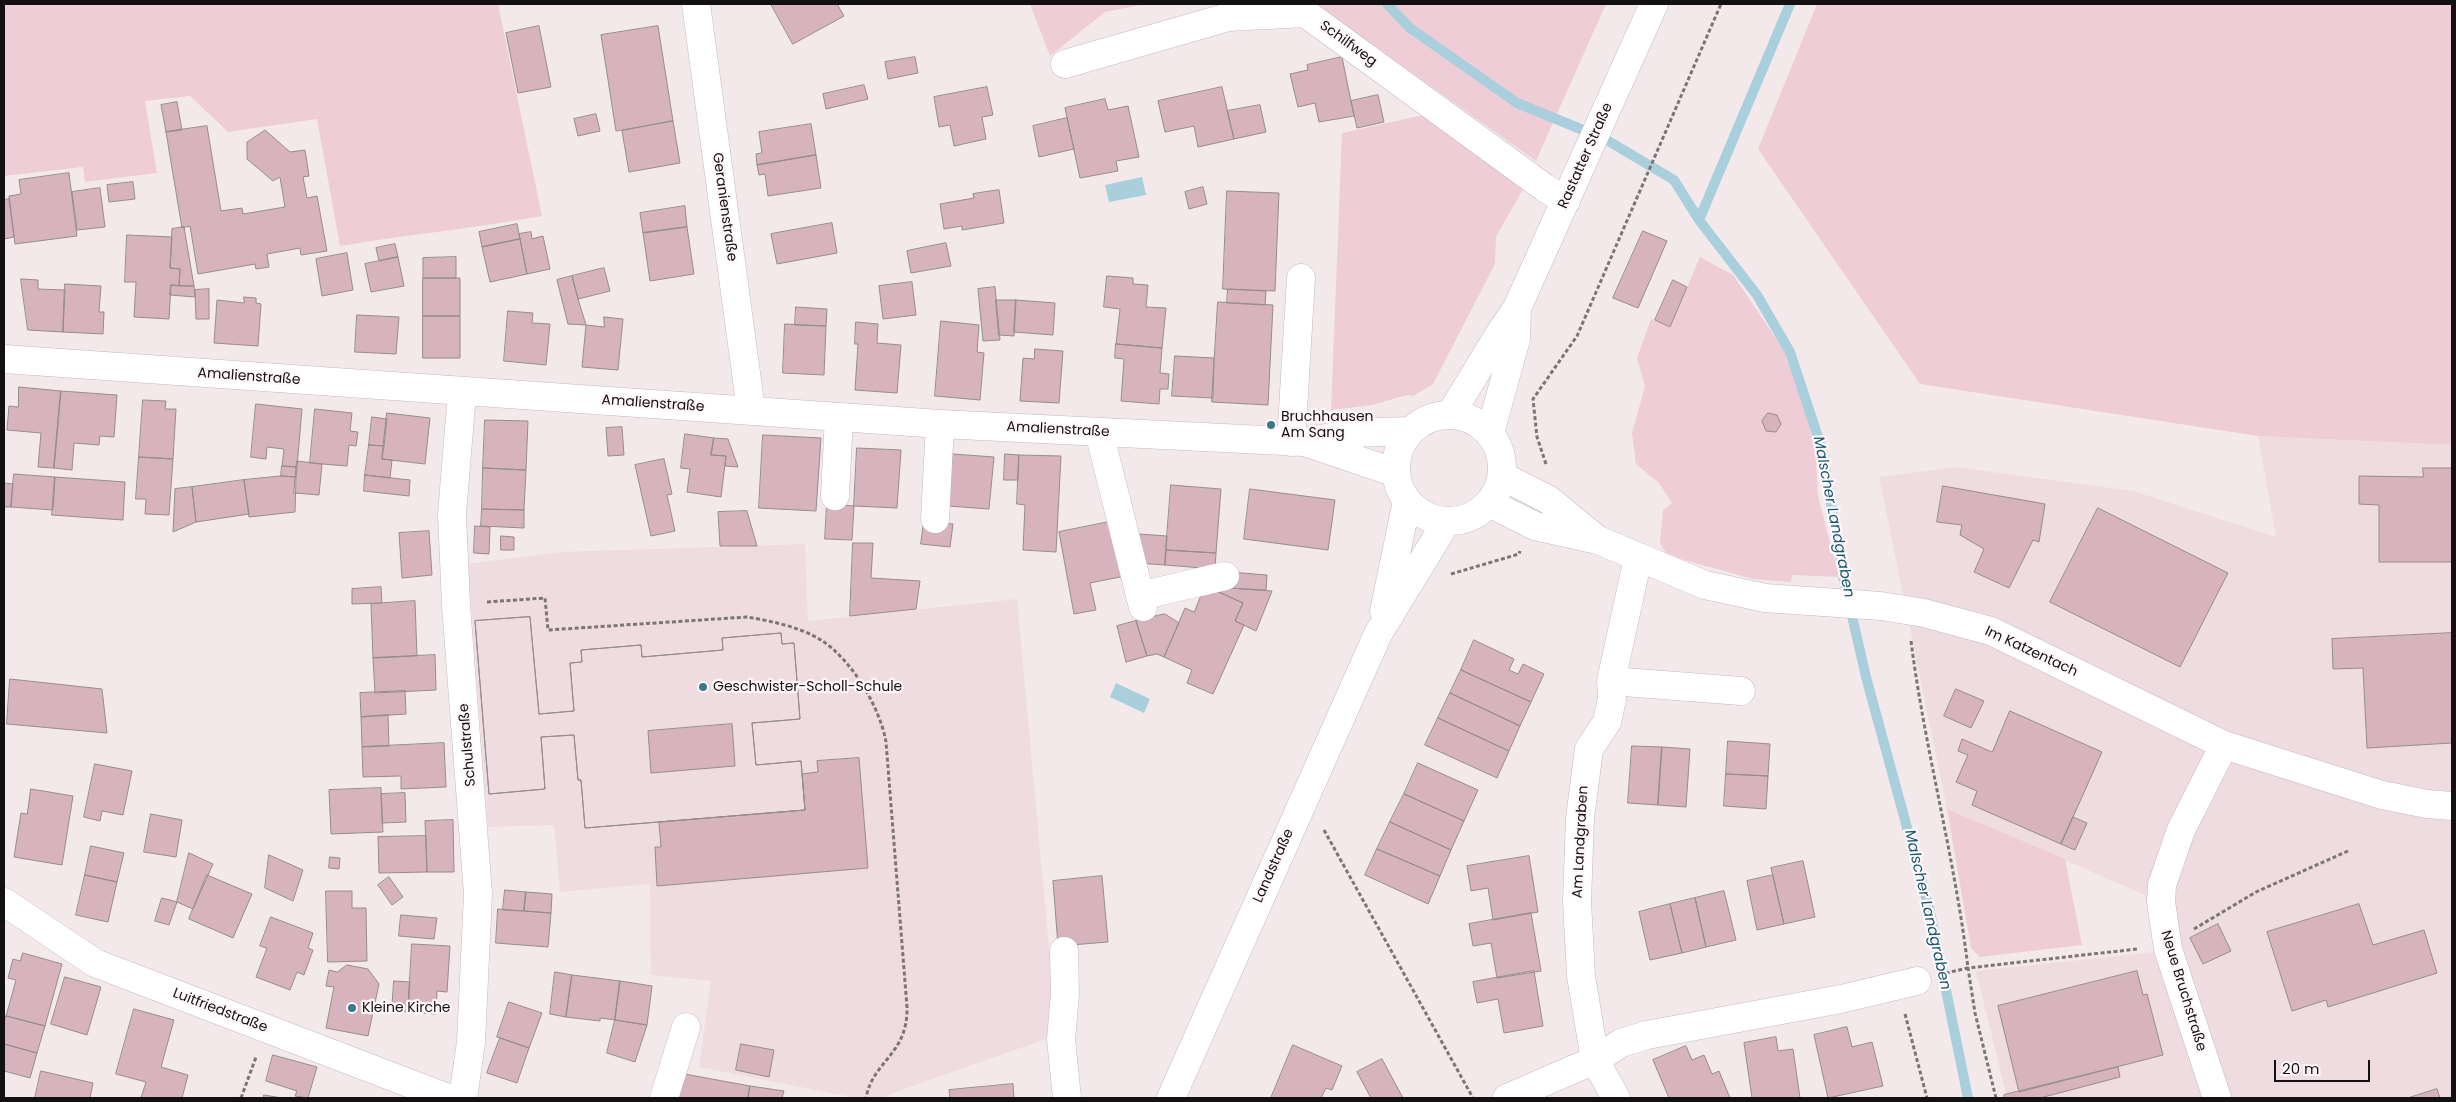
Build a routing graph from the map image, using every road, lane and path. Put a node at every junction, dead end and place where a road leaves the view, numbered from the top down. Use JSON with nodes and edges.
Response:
{"nodes":[{"id":1,"x":696,"y":4,"type":"edge"},
{"id":2,"x":1654,"y":4,"type":"edge"},
{"id":3,"x":1721,"y":4,"type":"edge"},
{"id":4,"x":1065,"y":64,"type":"dead end"},
{"id":5,"x":1566,"y":201,"type":"junction"},
{"id":6,"x":1302,"y":278,"type":"dead end"},
{"id":7,"x":1517,"y":308,"type":"junction"},
{"id":8,"x":4,"y":359,"type":"edge"},
{"id":9,"x":462,"y":392,"type":"junction"},
{"id":10,"x":751,"y":410,"type":"junction"},
{"id":11,"x":1450,"y":415,"type":"junction"},
{"id":12,"x":839,"y":417,"type":"junction"},
{"id":13,"x":940,"y":424,"type":"junction"},
{"id":14,"x":1099,"y":432,"type":"junction"},
{"id":15,"x":1410,"y":432,"type":"junction"},
{"id":16,"x":1490,"y":433,"type":"junction"},
{"id":17,"x":1297,"y":442,"type":"junction"},
{"id":18,"x":1396,"y":473,"type":"junction"},
{"id":19,"x":1502,"y":476,"type":"junction"},
{"id":20,"x":836,"y":496,"type":"dead end"},
{"id":21,"x":1549,"y":500,"type":"junction"},
{"id":22,"x":1407,"y":501,"type":"junction"},
{"id":23,"x":1488,"y":503,"type":"junction"},
{"id":24,"x":934,"y":519,"type":"dead end"},
{"id":25,"x":1447,"y":521,"type":"junction"},
{"id":26,"x":1534,"y":526,"type":"junction"},
{"id":27,"x":1598,"y":540,"type":"junction"},
{"id":28,"x":1638,"y":558,"type":"junction"},
{"id":29,"x":1450,"y":574,"type":"dead end"},
{"id":30,"x":1225,"y":576,"type":"dead end"},
{"id":31,"x":456,"y":605,"type":"junction"},
{"id":32,"x":1378,"y":634,"type":"junction"},
{"id":33,"x":1910,"y":634,"type":"dead end"},
{"id":34,"x":1611,"y":681,"type":"junction"},
{"id":35,"x":1741,"y":691,"type":"dead end"},
{"id":36,"x":2224,"y":745,"type":"junction"},
{"id":37,"x":2452,"y":806,"type":"edge"},
{"id":38,"x":1320,"y":823,"type":"dead end"},
{"id":39,"x":2348,"y":851,"type":"dead end"},
{"id":40,"x":4,"y":902,"type":"edge"},
{"id":41,"x":2166,"y":944,"type":"junction"},
{"id":42,"x":1064,"y":951,"type":"dead end"},
{"id":43,"x":1968,"y":968,"type":"junction"},
{"id":44,"x":1960,"y":970,"type":"dead end"},
{"id":45,"x":1907,"y":983,"type":"joint"},
{"id":46,"x":686,"y":1027,"type":"dead end"},
{"id":47,"x":269,"y":1030,"type":"junction"},
{"id":48,"x":1595,"y":1060,"type":"junction"},
{"id":49,"x":241,"y":1098,"type":"edge"},
{"id":50,"x":448,"y":1098,"type":"edge"},
{"id":51,"x":463,"y":1098,"type":"edge"},
{"id":52,"x":664,"y":1098,"type":"edge"},
{"id":53,"x":866,"y":1098,"type":"edge"},
{"id":54,"x":1067,"y":1098,"type":"edge"},
{"id":55,"x":1170,"y":1098,"type":"edge"},
{"id":56,"x":1473,"y":1098,"type":"edge"},
{"id":57,"x":1507,"y":1098,"type":"edge"},
{"id":58,"x":1616,"y":1098,"type":"edge"},
{"id":59,"x":1927,"y":1098,"type":"edge"},
{"id":60,"x":1996,"y":1098,"type":"edge"},
{"id":61,"x":2217,"y":1098,"type":"edge"}],
"edges":[{"from":1,"to":10,"type":"street","name":"Geranienstraße"},
{"from":2,"to":5,"type":"street","name":"Rastatter Straße"},
{"from":3,"to":21,"type":"path"},
{"from":4,"to":5,"type":"street","name":"Schilfweg"},
{"from":5,"to":7,"type":"street","name":"Rastatter Straße"},
{"from":6,"to":17,"type":"street"},
{"from":7,"to":11,"type":"street","name":"Rastatter Straße"},
{"from":7,"to":16,"type":"street","name":"Rastatter Straße"},
{"from":8,"to":9,"type":"street","name":"Amalienstraße"},
{"from":9,"to":10,"type":"street","name":"Amalienstraße"},
{"from":9,"to":31,"type":"street","name":"Schulstraße"},
{"from":10,"to":12,"type":"street","name":"Amalienstraße"},
{"from":11,"to":15,"type":"street"},
{"from":11,"to":16,"type":"street"},
{"from":12,"to":13,"type":"street","name":"Amalienstraße"},
{"from":12,"to":20,"type":"street"},
{"from":13,"to":14,"type":"street","name":"Amalienstraße"},
{"from":13,"to":24,"type":"street"},
{"from":14,"to":17,"type":"street","name":"Amalienstraße"},
{"from":14,"to":30,"type":"street"},
{"from":15,"to":17,"type":"street","name":"Amalienstraße"},
{"from":15,"to":18,"type":"street"},
{"from":16,"to":19,"type":"street"},
{"from":17,"to":18,"type":"street","name":"Amalienstraße"},
{"from":18,"to":22,"type":"street"},
{"from":19,"to":21,"type":"street","name":"Im Katzentach"},
{"from":19,"to":23,"type":"street"},
{"from":21,"to":27,"type":"street","name":"Im Katzentach"},
{"from":22,"to":25,"type":"street"},
{"from":22,"to":32,"type":"street","name":"Landstraße"},
{"from":23,"to":25,"type":"street"},
{"from":23,"to":26,"type":"street","name":"Im Katzentach"},
{"from":25,"to":32,"type":"street","name":"Landstraße"},
{"from":26,"to":27,"type":"street","name":"Im Katzentach"},
{"from":26,"to":29,"type":"path"},
{"from":27,"to":28,"type":"street","name":"Im Katzentach"},
{"from":28,"to":34,"type":"street","name":"Am Landgraben"},
{"from":28,"to":36,"type":"street","name":"Im Katzentach"},
{"from":31,"to":51,"type":"street","name":"Schulstraße"},
{"from":31,"to":53,"type":"path"},
{"from":32,"to":55,"type":"street","name":"Landstraße"},
{"from":33,"to":43,"type":"path"},
{"from":34,"to":35,"type":"street"},
{"from":34,"to":48,"type":"street","name":"Am Landgraben"},
{"from":36,"to":37,"type":"street","name":"Im Katzentach"},
{"from":36,"to":41,"type":"street","name":"Neue Bruchstraße"},
{"from":38,"to":56,"type":"path"},
{"from":39,"to":41,"type":"path"},
{"from":40,"to":47,"type":"street","name":"Luitfriedstraße"},
{"from":41,"to":43,"type":"path"},
{"from":41,"to":61,"type":"street","name":"Neue Bruchstraße"},
{"from":42,"to":54,"type":"street"},
{"from":43,"to":44,"type":"path"},
{"from":43,"to":60,"type":"path"},
{"from":45,"to":48,"type":"street"},
{"from":45,"to":59,"type":"path"},
{"from":46,"to":52,"type":"street"},
{"from":47,"to":49,"type":"path"},
{"from":47,"to":50,"type":"street","name":"Luitfriedstraße"},
{"from":48,"to":57,"type":"street"},
{"from":48,"to":58,"type":"street","name":"Am Landgraben"}]}
